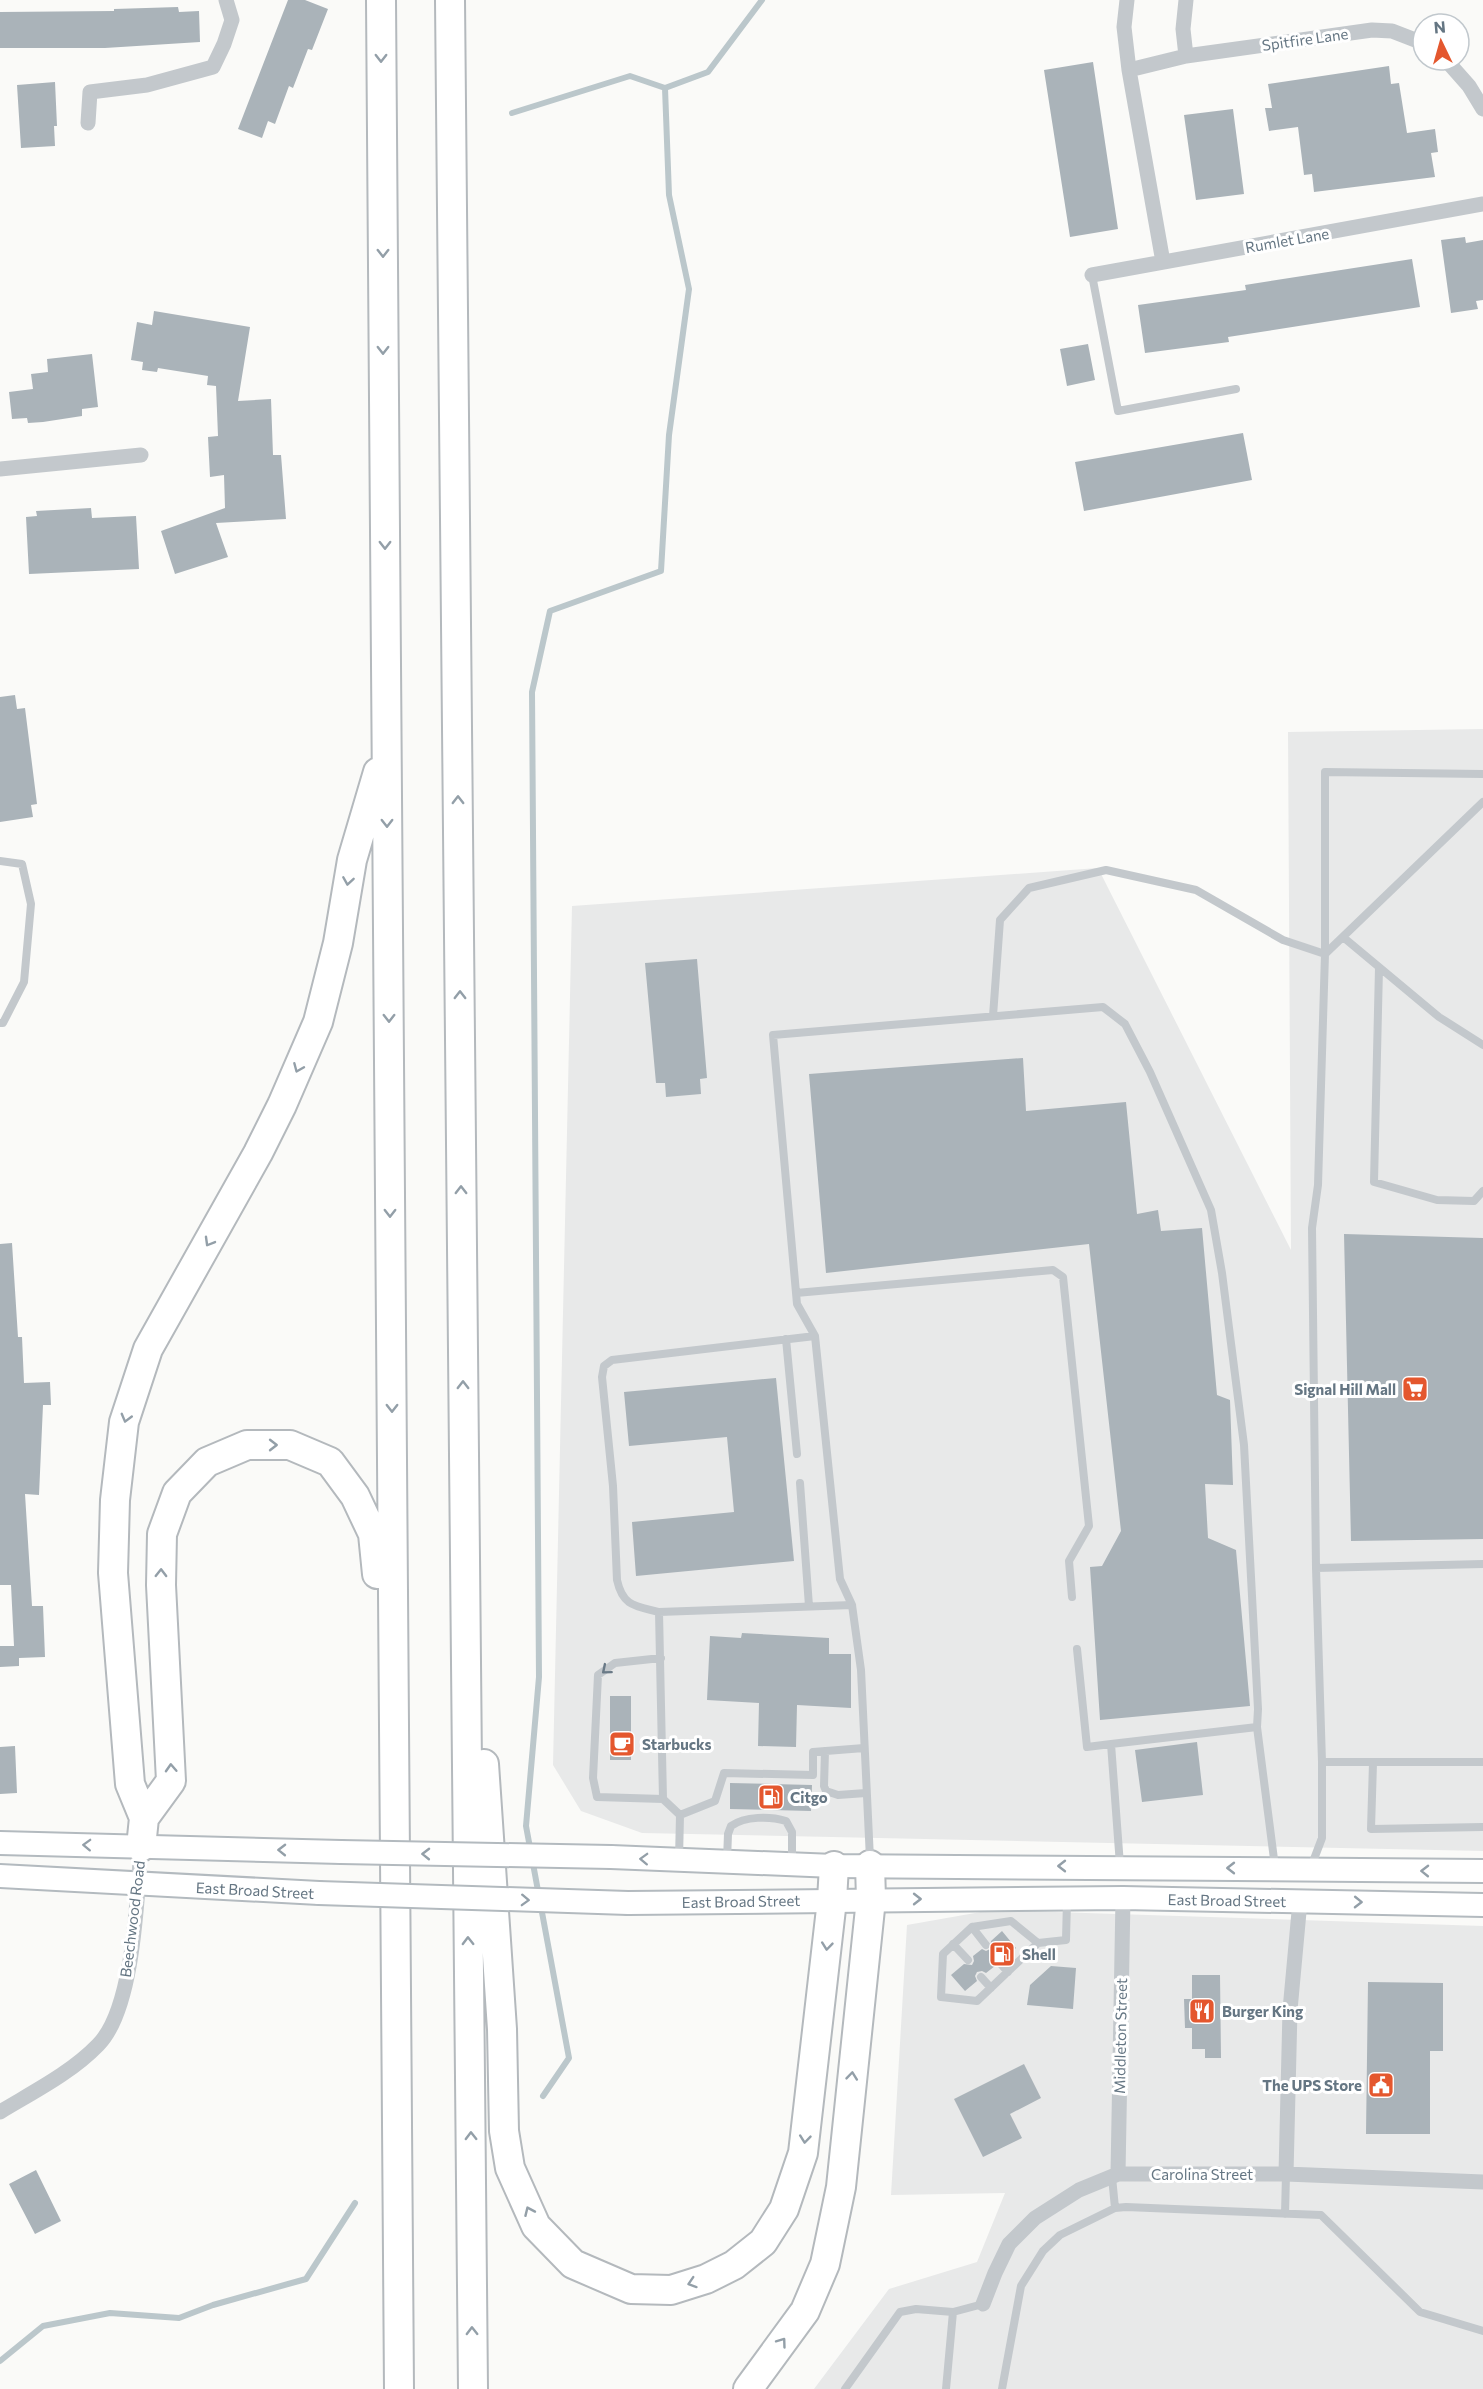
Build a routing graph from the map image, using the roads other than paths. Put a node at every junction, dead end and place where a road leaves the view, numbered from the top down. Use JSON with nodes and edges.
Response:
{"nodes":[{"id":1,"x":226,"y":0,"type":"edge"},
{"id":2,"x":381,"y":0,"type":"edge"},
{"id":3,"x":450,"y":0,"type":"edge"},
{"id":4,"x":1128,"y":0,"type":"edge"},
{"id":5,"x":1186,"y":0,"type":"edge"},
{"id":6,"x":1411,"y":39,"type":"edge"},
{"id":7,"x":1186,"y":56,"type":"junction"},
{"id":8,"x":1129,"y":70,"type":"junction"},
{"id":9,"x":1457,"y":72,"type":"edge"},
{"id":10,"x":1483,"y":109,"type":"edge"},
{"id":11,"x":88,"y":123,"type":"dead end"},
{"id":12,"x":1483,"y":204,"type":"edge"},
{"id":13,"x":1163,"y":262,"type":"junction"},
{"id":14,"x":1092,"y":275,"type":"joint"},
{"id":15,"x":1236,"y":389,"type":"dead end"},
{"id":16,"x":141,"y":455,"type":"dead end"},
{"id":17,"x":0,"y":469,"type":"edge"},
{"id":18,"x":386,"y":744,"type":"junction"},
{"id":19,"x":1483,"y":774,"type":"edge"},
{"id":20,"x":1483,"y":802,"type":"edge"},
{"id":21,"x":0,"y":861,"type":"edge"},
{"id":22,"x":1343,"y":937,"type":"junction"},
{"id":23,"x":1325,"y":954,"type":"junction"},
{"id":24,"x":1379,"y":968,"type":"junction"},
{"id":25,"x":993,"y":1016,"type":"junction"},
{"id":26,"x":0,"y":1023,"type":"edge"},
{"id":27,"x":1483,"y":1045,"type":"edge"},
{"id":28,"x":1483,"y":1191,"type":"edge"},
{"id":29,"x":796,"y":1293,"type":"junction"},
{"id":30,"x":815,"y":1336,"type":"junction"},
{"id":31,"x":786,"y":1339,"type":"junction"},
{"id":32,"x":463,"y":1443,"type":"junction"},
{"id":33,"x":797,"y":1454,"type":"dead end"},
{"id":34,"x":800,"y":1483,"type":"dead end"},
{"id":35,"x":1483,"y":1564,"type":"edge"},
{"id":36,"x":1316,"y":1568,"type":"junction"},
{"id":37,"x":1072,"y":1597,"type":"dead end"},
{"id":38,"x":852,"y":1605,"type":"junction"},
{"id":39,"x":809,"y":1606,"type":"junction"},
{"id":40,"x":659,"y":1612,"type":"junction"},
{"id":41,"x":1077,"y":1648,"type":"dead end"},
{"id":42,"x":661,"y":1658,"type":"junction"},
{"id":43,"x":1257,"y":1727,"type":"junction"},
{"id":44,"x":1111,"y":1744,"type":"junction"},
{"id":45,"x":864,"y":1748,"type":"junction"},
{"id":46,"x":825,"y":1752,"type":"junction"},
{"id":47,"x":1322,"y":1762,"type":"junction"},
{"id":48,"x":1483,"y":1762,"type":"edge"},
{"id":49,"x":1373,"y":1763,"type":"junction"},
{"id":50,"x":866,"y":1793,"type":"junction"},
{"id":51,"x":663,"y":1799,"type":"junction"},
{"id":52,"x":680,"y":1815,"type":"junction"},
{"id":53,"x":144,"y":1818,"type":"junction"},
{"id":54,"x":1483,"y":1827,"type":"edge"},
{"id":55,"x":0,"y":1843,"type":"edge"},
{"id":56,"x":141,"y":1846,"type":"junction"},
{"id":57,"x":679,"y":1860,"type":"junction"},
{"id":58,"x":727,"y":1862,"type":"junction"},
{"id":59,"x":792,"y":1865,"type":"junction"},
{"id":60,"x":870,"y":1865,"type":"junction"},
{"id":61,"x":834,"y":1866,"type":"junction"},
{"id":62,"x":1120,"y":1867,"type":"junction"},
{"id":63,"x":1275,"y":1868,"type":"junction"},
{"id":64,"x":1310,"y":1868,"type":"junction"},
{"id":65,"x":1483,"y":1870,"type":"edge"},
{"id":66,"x":0,"y":1876,"type":"edge"},
{"id":67,"x":138,"y":1884,"type":"junction"},
{"id":68,"x":1483,"y":1890,"type":"edge"},
{"id":69,"x":1067,"y":1898,"type":"junction"},
{"id":70,"x":1123,"y":1898,"type":"junction"},
{"id":71,"x":871,"y":1899,"type":"junction"},
{"id":72,"x":832,"y":1900,"type":"junction"},
{"id":73,"x":1300,"y":1901,"type":"junction"},
{"id":74,"x":1428,"y":1904,"type":"junction"},
{"id":75,"x":1483,"y":1905,"type":"edge"},
{"id":76,"x":972,"y":1926,"type":"junction"},
{"id":77,"x":1038,"y":1943,"type":"junction"},
{"id":78,"x":953,"y":1944,"type":"junction"},
{"id":79,"x":986,"y":1946,"type":"dead end"},
{"id":80,"x":968,"y":1960,"type":"dead end"},
{"id":81,"x":999,"y":1962,"type":"dead end"},
{"id":82,"x":1008,"y":1972,"type":"junction"},
{"id":83,"x":981,"y":1977,"type":"dead end"},
{"id":84,"x":397,"y":1982,"type":"junction"},
{"id":85,"x":991,"y":1988,"type":"junction"},
{"id":86,"x":0,"y":2112,"type":"edge"},
{"id":87,"x":1286,"y":2174,"type":"junction"},
{"id":88,"x":1115,"y":2175,"type":"junction"},
{"id":89,"x":1483,"y":2181,"type":"edge"},
{"id":90,"x":1115,"y":2208,"type":"junction"},
{"id":91,"x":1286,"y":2214,"type":"junction"},
{"id":92,"x":983,"y":2304,"type":"joint"},
{"id":93,"x":953,"y":2312,"type":"junction"},
{"id":94,"x":1483,"y":2331,"type":"edge"},
{"id":95,"x":399,"y":2389,"type":"edge"},
{"id":96,"x":473,"y":2389,"type":"edge"},
{"id":97,"x":748,"y":2389,"type":"edge"},
{"id":98,"x":845,"y":2389,"type":"edge"},
{"id":99,"x":946,"y":2389,"type":"edge"},
{"id":100,"x":1002,"y":2389,"type":"edge"}],
"edges":[{"from":1,"to":11,"type":"street"},
{"from":2,"to":18,"type":"highway","one_way":true},
{"from":32,"to":3,"type":"highway","one_way":true},
{"from":4,"to":8,"type":"street"},
{"from":5,"to":7,"type":"street"},
{"from":6,"to":7,"type":"street","name":"Spitfire Lane"},
{"from":7,"to":8,"type":"street","name":"Spitfire Lane"},
{"from":8,"to":13,"type":"street"},
{"from":9,"to":10,"type":"street"},
{"from":12,"to":13,"type":"street","name":"Rumlet Lane"},
{"from":13,"to":14,"type":"street","name":"Rumlet Lane"},
{"from":14,"to":15,"type":"lane"},
{"from":16,"to":17,"type":"street"},
{"from":18,"to":53,"type":"highway","one_way":true},
{"from":18,"to":84,"type":"highway","one_way":true},
{"from":19,"to":23,"type":"lane"},
{"from":20,"to":22,"type":"lane"},
{"from":21,"to":26,"type":"lane"},
{"from":22,"to":23,"type":"lane"},
{"from":22,"to":24,"type":"lane"},
{"from":23,"to":25,"type":"lane"},
{"from":23,"to":36,"type":"lane"},
{"from":24,"to":27,"type":"lane"},
{"from":24,"to":28,"type":"lane"},
{"from":25,"to":29,"type":"lane"},
{"from":25,"to":43,"type":"lane"},
{"from":29,"to":30,"type":"lane"},
{"from":29,"to":37,"type":"lane"},
{"from":30,"to":31,"type":"lane"},
{"from":30,"to":38,"type":"lane"},
{"from":31,"to":33,"type":"lane"},
{"from":31,"to":40,"type":"lane"},
{"from":72,"to":32,"type":"highway","one_way":true},
{"from":96,"to":32,"type":"highway","one_way":true},
{"from":34,"to":39,"type":"lane"},
{"from":35,"to":36,"type":"lane"},
{"from":36,"to":47,"type":"lane"},
{"from":38,"to":39,"type":"lane"},
{"from":38,"to":45,"type":"lane"},
{"from":39,"to":40,"type":"lane"},
{"from":40,"to":42,"type":"lane"},
{"from":41,"to":44,"type":"lane"},
{"from":42,"to":51,"type":"lane"},
{"from":42,"to":51,"type":"lane","one_way":true},
{"from":43,"to":44,"type":"lane"},
{"from":43,"to":63,"type":"lane"},
{"from":44,"to":62,"type":"lane"},
{"from":45,"to":46,"type":"lane"},
{"from":45,"to":50,"type":"lane"},
{"from":46,"to":50,"type":"lane"},
{"from":46,"to":52,"type":"lane"},
{"from":47,"to":49,"type":"lane"},
{"from":47,"to":64,"type":"lane"},
{"from":48,"to":49,"type":"lane"},
{"from":49,"to":54,"type":"lane"},
{"from":50,"to":60,"type":"lane"},
{"from":51,"to":52,"type":"lane"},
{"from":52,"to":57,"type":"lane"},
{"from":53,"to":56,"type":"highway"},
{"from":53,"to":84,"type":"highway","one_way":true},
{"from":56,"to":55,"type":"main road","one_way":true},
{"from":57,"to":56,"type":"main road","one_way":true,"bridge":true},
{"from":56,"to":67,"type":"street","name":"Beechwood Road"},
{"from":57,"to":58,"type":"main road"},
{"from":58,"to":59,"type":"main road"},
{"from":58,"to":59,"type":"lane"},
{"from":59,"to":61,"type":"main road"},
{"from":60,"to":61,"type":"main road"},
{"from":62,"to":60,"type":"main road","one_way":true},
{"from":60,"to":71,"type":"highway"},
{"from":61,"to":72,"type":"highway"},
{"from":63,"to":62,"type":"main road","one_way":true},
{"from":63,"to":64,"type":"main road"},
{"from":65,"to":64,"type":"main road","one_way":true},
{"from":64,"to":73,"type":"main road"},
{"from":66,"to":67,"type":"main road","name":"East Broad Street"},
{"from":67,"to":72,"type":"main road","name":"East Broad Street","one_way":true,"bridge":true},
{"from":67,"to":86,"type":"street","name":"Beechwood Road"},
{"from":68,"to":74,"type":"main road"},
{"from":69,"to":70,"type":"main road","name":"East Broad Street"},
{"from":71,"to":69,"type":"main road","name":"East Broad Street","one_way":true},
{"from":69,"to":77,"type":"lane"},
{"from":70,"to":73,"type":"main road","name":"East Broad Street"},
{"from":70,"to":88,"type":"street","name":"Middleton Street"},
{"from":71,"to":72,"type":"main road","name":"East Broad Street"},
{"from":97,"to":71,"type":"highway","one_way":true},
{"from":73,"to":74,"type":"main road","name":"East Broad Street","one_way":true},
{"from":73,"to":87,"type":"street"},
{"from":74,"to":75,"type":"main road","name":"East Broad Street"},
{"from":76,"to":77,"type":"lane"},
{"from":76,"to":78,"type":"lane"},
{"from":76,"to":79,"type":"lane"},
{"from":77,"to":82,"type":"lane"},
{"from":78,"to":80,"type":"lane"},
{"from":78,"to":85,"type":"lane"},
{"from":81,"to":82,"type":"lane"},
{"from":82,"to":85,"type":"lane"},
{"from":83,"to":85,"type":"lane"},
{"from":84,"to":95,"type":"highway"},
{"from":87,"to":88,"type":"street","name":"Carolina Street"},
{"from":87,"to":89,"type":"street","name":"Carolina Street"},
{"from":87,"to":91,"type":"lane"},
{"from":88,"to":90,"type":"lane"},
{"from":88,"to":92,"type":"street","name":"Carolina Street"},
{"from":90,"to":91,"type":"lane"},
{"from":90,"to":100,"type":"lane"},
{"from":91,"to":94,"type":"lane"},
{"from":92,"to":93,"type":"lane"},
{"from":93,"to":98,"type":"lane"},
{"from":93,"to":99,"type":"lane"}]}
